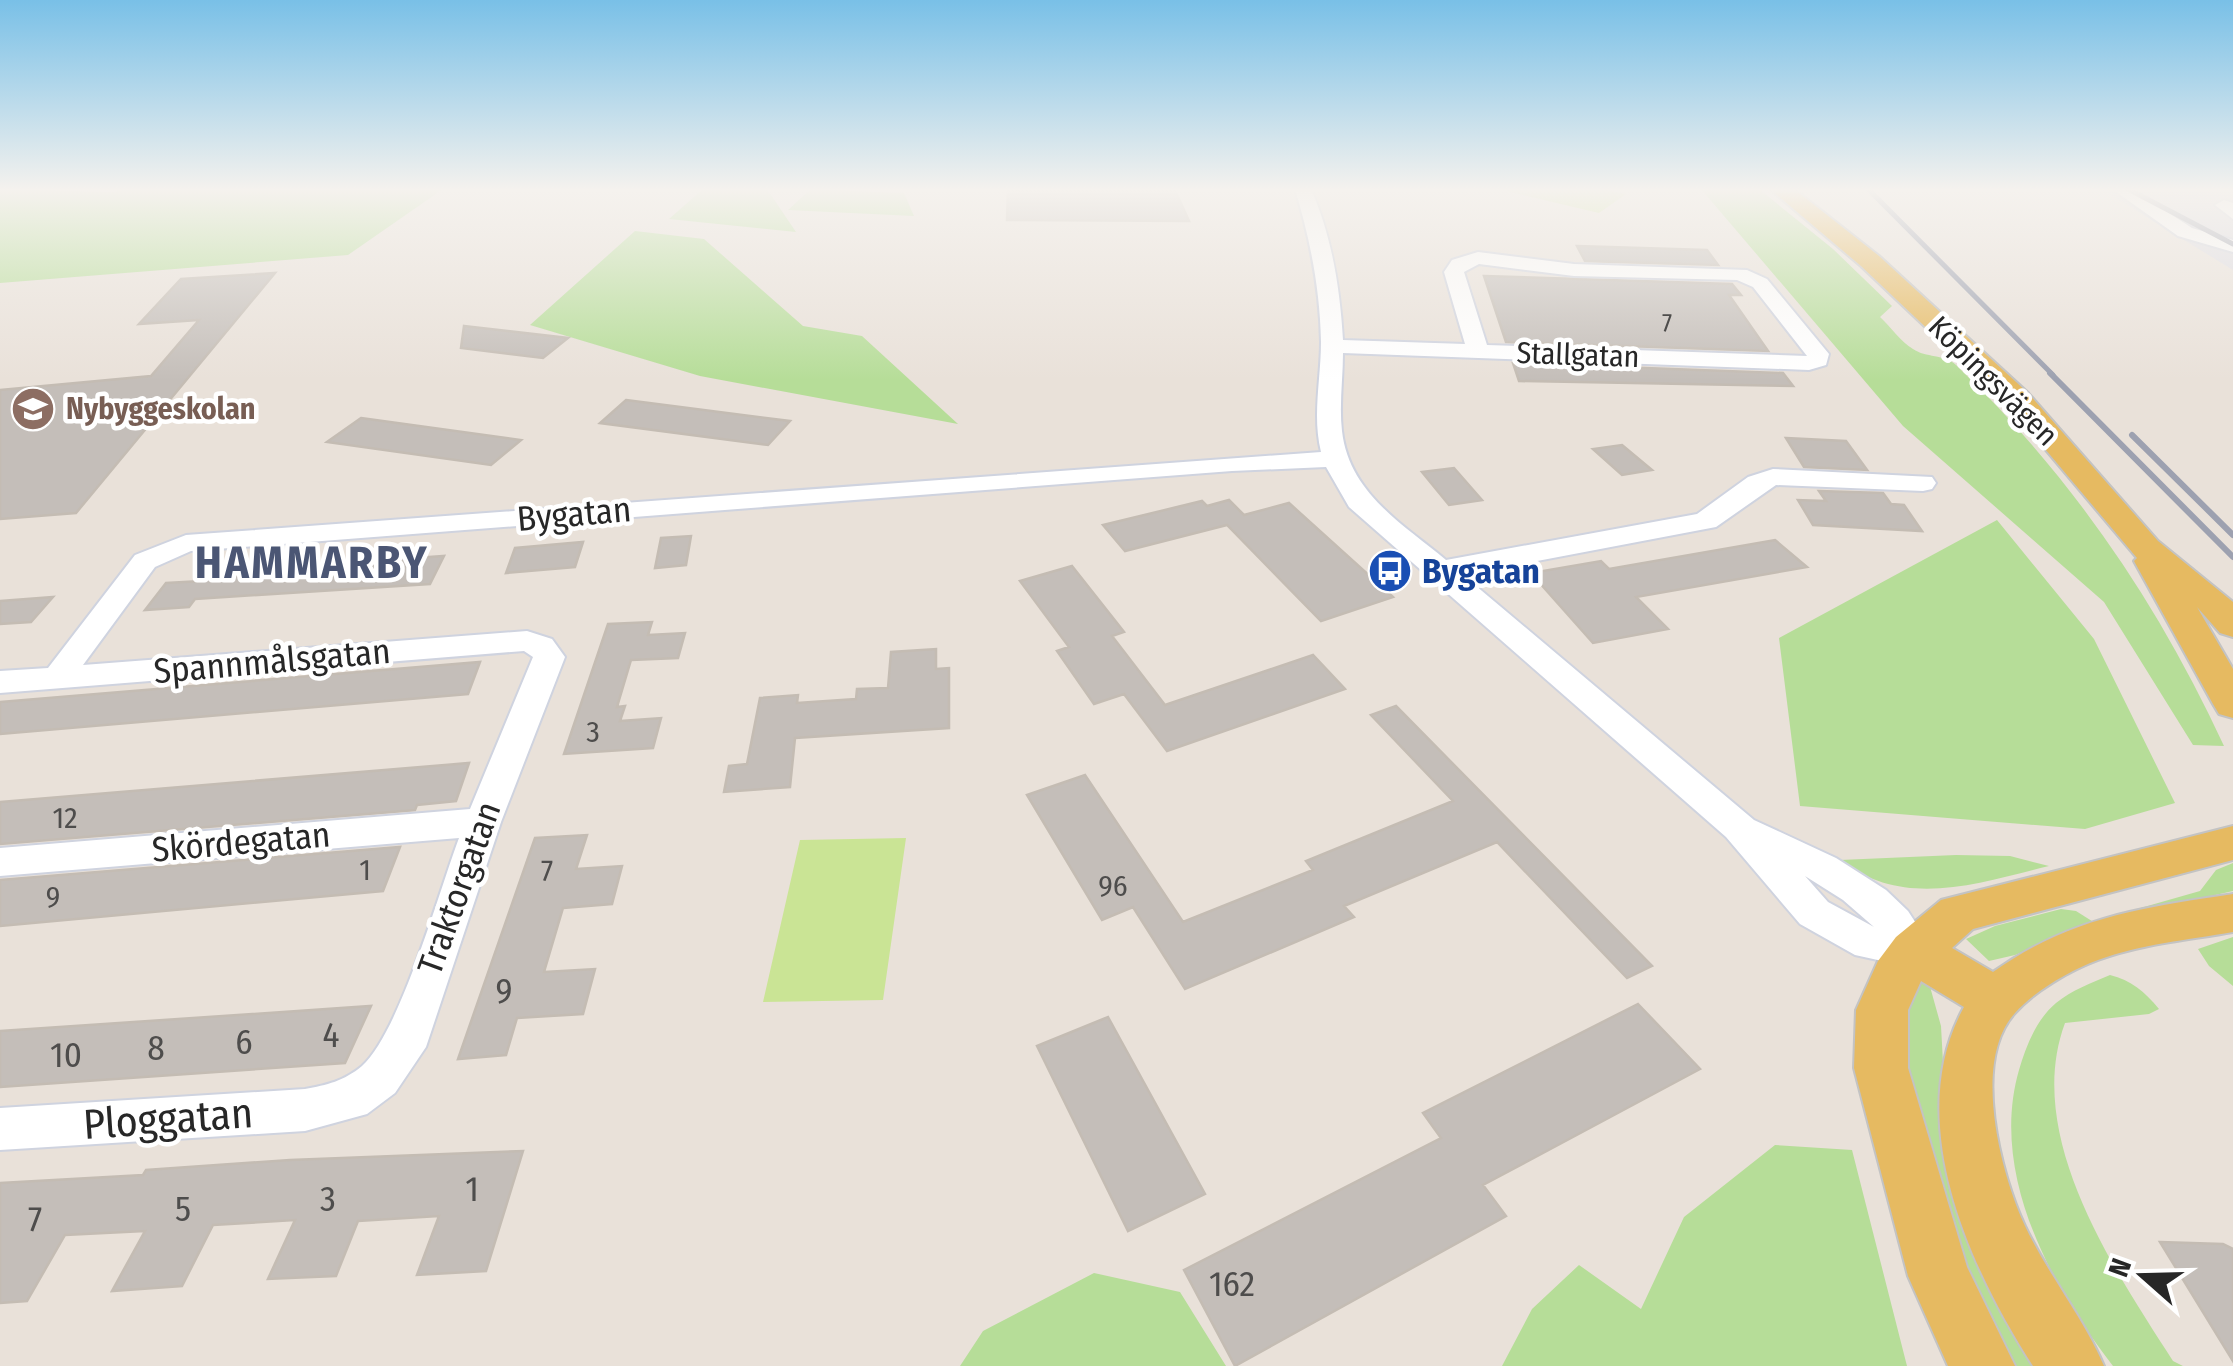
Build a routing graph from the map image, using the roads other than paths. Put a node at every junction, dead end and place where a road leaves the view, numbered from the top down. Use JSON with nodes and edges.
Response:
{"nodes":[{"id":1,"x":1322,"y":253,"type":"edge"},
{"id":2,"x":1859,"y":253,"type":"edge"},
{"id":3,"x":1332,"y":346,"type":"junction"},
{"id":4,"x":1478,"y":351,"type":"junction"},
{"id":5,"x":1333,"y":459,"type":"junction"},
{"id":6,"x":1924,"y":483,"type":"dead end"},
{"id":7,"x":2146,"y":548,"type":"junction"},
{"id":8,"x":1442,"y":570,"type":"junction"},
{"id":9,"x":2233,"y":625,"type":"edge"},
{"id":10,"x":542,"y":648,"type":"joint"},
{"id":11,"x":57,"y":678,"type":"junction"},
{"id":12,"x":0,"y":682,"type":"edge"},
{"id":13,"x":2233,"y":704,"type":"edge"},
{"id":14,"x":482,"y":822,"type":"junction"},
{"id":15,"x":2233,"y":843,"type":"edge"},
{"id":16,"x":0,"y":862,"type":"edge"},
{"id":17,"x":2082,"y":883,"type":"junction"},
{"id":18,"x":2233,"y":913,"type":"edge"},
{"id":19,"x":2135,"y":930,"type":"junction"},
{"id":20,"x":1914,"y":951,"type":"junction"},
{"id":21,"x":1994,"y":999,"type":"junction"},
{"id":22,"x":335,"y":1103,"type":"joint"},
{"id":23,"x":0,"y":1130,"type":"edge"},
{"id":24,"x":1939,"y":1276,"type":"junction"},
{"id":25,"x":1961,"y":1366,"type":"edge"},
{"id":26,"x":1982,"y":1366,"type":"edge"},
{"id":27,"x":2071,"y":1366,"type":"edge"}],
"edges":[{"from":1,"to":3,"type":"street"},
{"from":2,"to":7,"type":"main road","name":"Köpingsvägen"},
{"from":3,"to":4,"type":"street","name":"Stallgatan"},
{"from":3,"to":5,"type":"street"},
{"from":4,"to":4,"type":"street","name":"Stallgatan"},
{"from":5,"to":8,"type":"street"},
{"from":5,"to":11,"type":"street","name":"Bygatan"},
{"from":6,"to":8,"type":"street"},
{"from":7,"to":9,"type":"main road","name":"Köpingsvägen"},
{"from":7,"to":13,"type":"main road","name":"Köpingsvägen"},
{"from":8,"to":20,"type":"street"},
{"from":10,"to":11,"type":"street","name":"Spannmålsgatan"},
{"from":10,"to":14,"type":"street","name":"Traktorgatan"},
{"from":11,"to":12,"type":"street","name":"Spannmålsgatan"},
{"from":14,"to":16,"type":"street","name":"Skördegatan"},
{"from":14,"to":22,"type":"street","name":"Traktorgatan"},
{"from":15,"to":17,"type":"main road"},
{"from":17,"to":19,"type":"main road"},
{"from":17,"to":20,"type":"main road"},
{"from":18,"to":19,"type":"main road"},
{"from":19,"to":21,"type":"main road"},
{"from":20,"to":21,"type":"main road"},
{"from":20,"to":24,"type":"main road"},
{"from":21,"to":27,"type":"main road"},
{"from":22,"to":23,"type":"street","name":"Ploggatan"},
{"from":24,"to":25,"type":"main road"},
{"from":24,"to":26,"type":"main road"}]}
